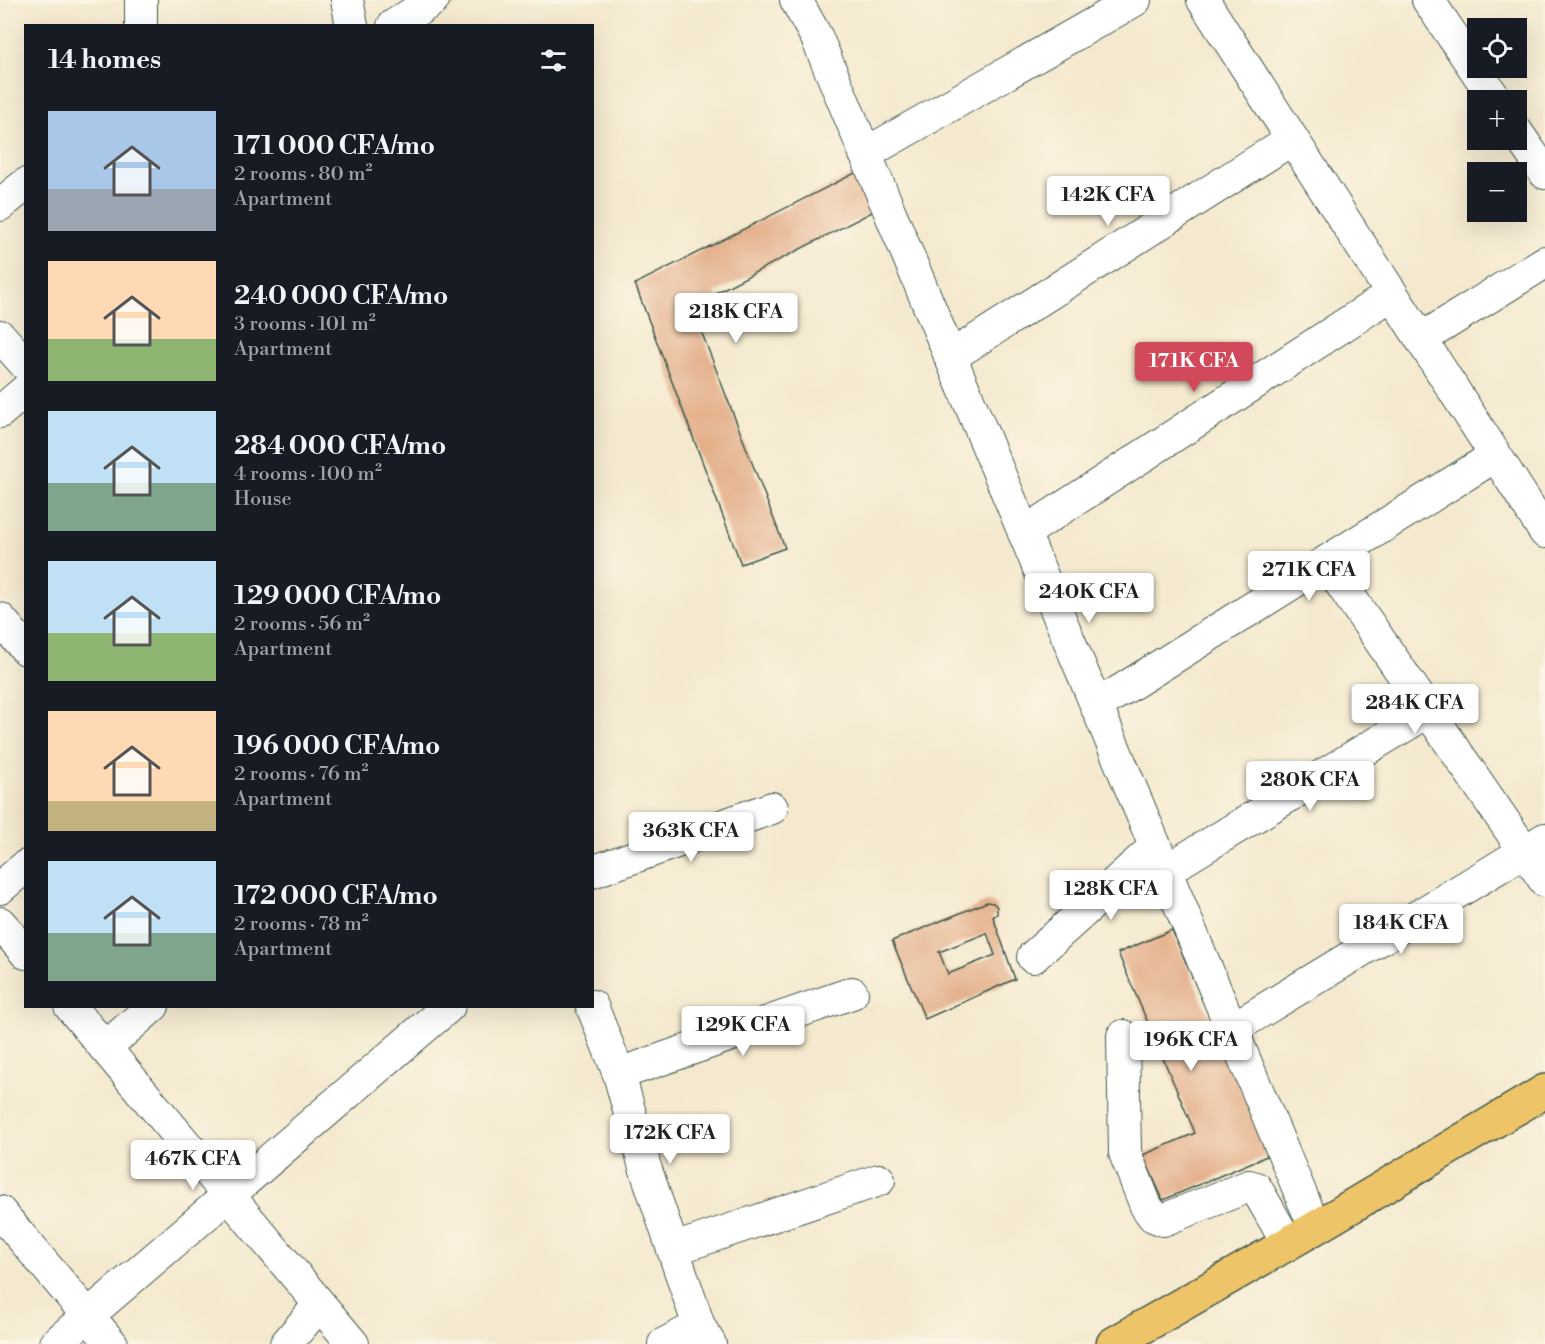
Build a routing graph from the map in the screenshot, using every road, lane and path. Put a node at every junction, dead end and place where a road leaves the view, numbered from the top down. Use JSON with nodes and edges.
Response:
{"nodes":[{"id":1,"x":141,"y":0,"type":"edge"},
{"id":2,"x":347,"y":0,"type":"edge"},
{"id":3,"x":434,"y":0,"type":"edge"},
{"id":4,"x":796,"y":0,"type":"edge"},
{"id":5,"x":1135,"y":0,"type":"edge"},
{"id":6,"x":1203,"y":0,"type":"edge"},
{"id":7,"x":1428,"y":0,"type":"edge"},
{"id":8,"x":141,"y":24,"type":"edge"},
{"id":9,"x":352,"y":24,"type":"edge"},
{"id":10,"x":396,"y":24,"type":"edge"},
{"id":11,"x":1489,"y":90,"type":"edge"},
{"id":12,"x":1292,"y":139,"type":"junction"},
{"id":13,"x":1527,"y":147,"type":"edge"},
{"id":14,"x":865,"y":154,"type":"junction"},
{"id":15,"x":1545,"y":173,"type":"edge"},
{"id":16,"x":24,"y":186,"type":"edge"},
{"id":17,"x":0,"y":205,"type":"edge"},
{"id":18,"x":1545,"y":262,"type":"edge"},
{"id":19,"x":1392,"y":294,"type":"junction"},
{"id":20,"x":0,"y":336,"type":"edge"},
{"id":21,"x":1420,"y":339,"type":"junction"},
{"id":22,"x":950,"y":357,"type":"junction"},
{"id":23,"x":24,"y":363,"type":"edge"},
{"id":24,"x":24,"y":392,"type":"edge"},
{"id":25,"x":0,"y":412,"type":"edge"},
{"id":26,"x":1495,"y":456,"type":"junction"},
{"id":27,"x":1534,"y":490,"type":"edge"},
{"id":28,"x":1545,"y":532,"type":"edge"},
{"id":29,"x":1024,"y":533,"type":"junction"},
{"id":30,"x":1326,"y":562,"type":"junction"},
{"id":31,"x":1096,"y":706,"type":"junction"},
{"id":32,"x":1428,"y":711,"type":"junction"},
{"id":33,"x":772,"y":808,"type":"dead end"},
{"id":34,"x":1535,"y":845,"type":"edge"},
{"id":35,"x":1160,"y":859,"type":"junction"},
{"id":36,"x":24,"y":868,"type":"edge"},
{"id":37,"x":594,"y":871,"type":"edge"},
{"id":38,"x":1545,"y":881,"type":"edge"},
{"id":39,"x":0,"y":888,"type":"edge"},
{"id":40,"x":0,"y":923,"type":"edge"},
{"id":41,"x":24,"y":951,"type":"edge"},
{"id":42,"x":1033,"y":957,"type":"dead end"},
{"id":43,"x":852,"y":993,"type":"dead end"},
{"id":44,"x":72,"y":1008,"type":"edge"},
{"id":45,"x":151,"y":1008,"type":"edge"},
{"id":46,"x":447,"y":1008,"type":"edge"},
{"id":47,"x":593,"y":1008,"type":"edge"},
{"id":48,"x":1232,"y":1029,"type":"junction"},
{"id":49,"x":1123,"y":1036,"type":"dead end"},
{"id":50,"x":105,"y":1047,"type":"junction"},
{"id":51,"x":619,"y":1074,"type":"junction"},
{"id":52,"x":1544,"y":1096,"type":"edge"},
{"id":53,"x":879,"y":1180,"type":"dead end"},
{"id":54,"x":229,"y":1195,"type":"junction"},
{"id":55,"x":0,"y":1212,"type":"edge"},
{"id":56,"x":1301,"y":1236,"type":"junction"},
{"id":57,"x":674,"y":1249,"type":"junction"},
{"id":58,"x":319,"y":1305,"type":"junction"},
{"id":59,"x":88,"y":1316,"type":"junction"},
{"id":60,"x":704,"y":1335,"type":"edge"},
{"id":61,"x":55,"y":1344,"type":"edge"},
{"id":62,"x":112,"y":1344,"type":"edge"},
{"id":63,"x":286,"y":1344,"type":"edge"},
{"id":64,"x":353,"y":1344,"type":"edge"},
{"id":65,"x":664,"y":1344,"type":"edge"},
{"id":66,"x":1113,"y":1344,"type":"edge"}],
"edges":[{"from":1,"to":8,"type":"street"},
{"from":2,"to":9,"type":"street"},
{"from":3,"to":10,"type":"street"},
{"from":4,"to":14,"type":"street"},
{"from":5,"to":14,"type":"street"},
{"from":6,"to":12,"type":"street"},
{"from":7,"to":11,"type":"street"},
{"from":12,"to":19,"type":"street"},
{"from":12,"to":22,"type":"street"},
{"from":13,"to":15,"type":"street"},
{"from":14,"to":22,"type":"street"},
{"from":16,"to":17,"type":"street"},
{"from":18,"to":21,"type":"street"},
{"from":19,"to":21,"type":"street"},
{"from":19,"to":29,"type":"street"},
{"from":20,"to":23,"type":"street"},
{"from":21,"to":26,"type":"street"},
{"from":22,"to":29,"type":"street"},
{"from":24,"to":25,"type":"street"},
{"from":26,"to":27,"type":"street"},
{"from":26,"to":30,"type":"street"},
{"from":27,"to":28,"type":"street"},
{"from":29,"to":31,"type":"street"},
{"from":30,"to":31,"type":"street"},
{"from":30,"to":32,"type":"street"},
{"from":31,"to":35,"type":"street"},
{"from":32,"to":34,"type":"street"},
{"from":32,"to":35,"type":"street"},
{"from":33,"to":37,"type":"street"},
{"from":34,"to":38,"type":"street"},
{"from":34,"to":48,"type":"street"},
{"from":35,"to":42,"type":"street"},
{"from":35,"to":48,"type":"street"},
{"from":36,"to":39,"type":"street"},
{"from":40,"to":41,"type":"street"},
{"from":43,"to":51,"type":"street"},
{"from":44,"to":50,"type":"street"},
{"from":45,"to":50,"type":"street"},
{"from":46,"to":54,"type":"street"},
{"from":47,"to":51,"type":"street"},
{"from":48,"to":56,"type":"street"},
{"from":49,"to":56,"type":"street"},
{"from":50,"to":54,"type":"street"},
{"from":51,"to":57,"type":"street"},
{"from":52,"to":56,"type":"main road"},
{"from":53,"to":57,"type":"street"},
{"from":54,"to":58,"type":"street"},
{"from":54,"to":59,"type":"street"},
{"from":55,"to":59,"type":"street"},
{"from":56,"to":66,"type":"main road"},
{"from":57,"to":60,"type":"street"},
{"from":58,"to":63,"type":"street"},
{"from":58,"to":64,"type":"street"},
{"from":59,"to":61,"type":"street"},
{"from":59,"to":62,"type":"street"},
{"from":60,"to":65,"type":"street"}]}
